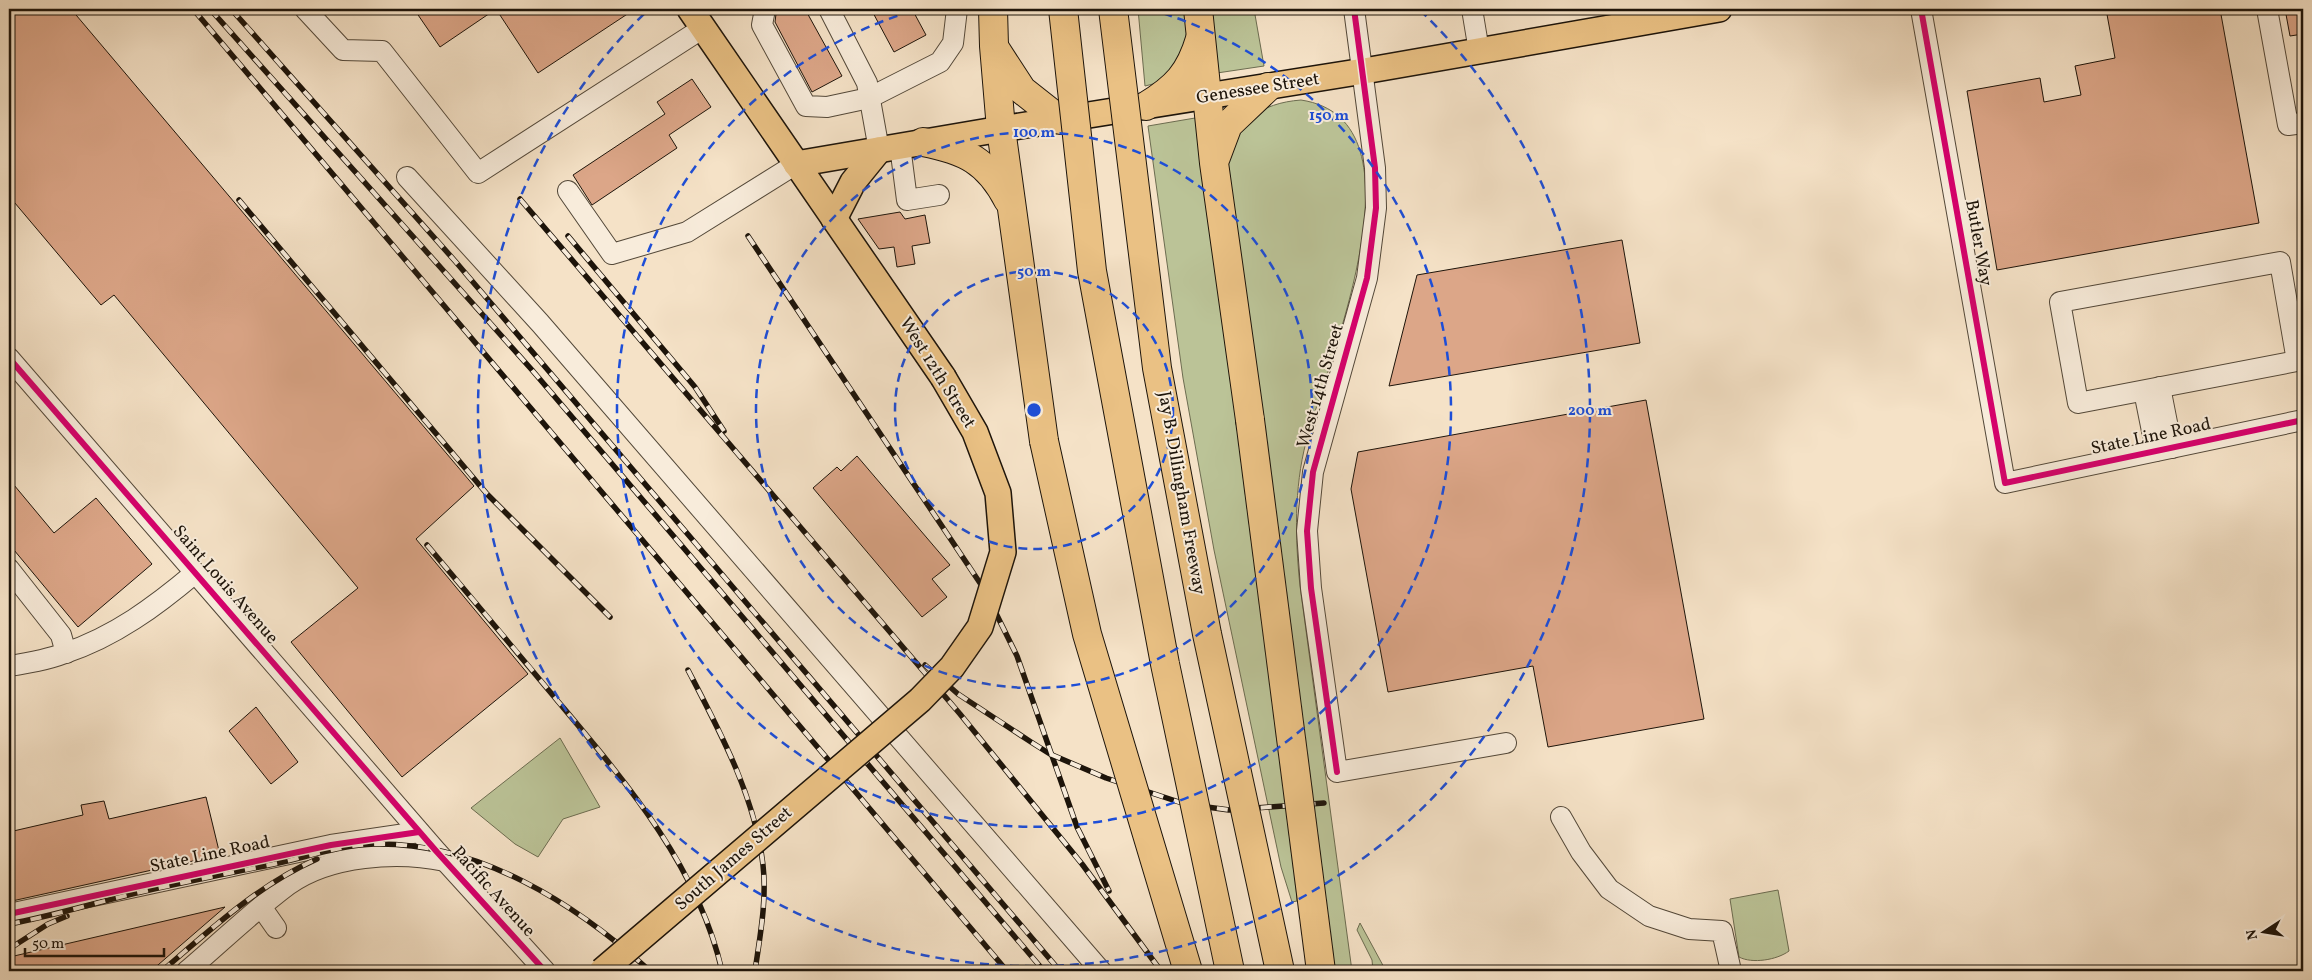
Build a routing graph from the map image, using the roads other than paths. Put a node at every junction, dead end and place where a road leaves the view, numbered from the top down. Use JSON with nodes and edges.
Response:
{"nodes":[{"id":1,"x":305,"y":9,"type":"edge"},
{"id":2,"x":765,"y":9,"type":"edge"},
{"id":3,"x":829,"y":9,"type":"edge"},
{"id":4,"x":956,"y":9,"type":"edge"},
{"id":5,"x":993,"y":9,"type":"edge"},
{"id":6,"x":1063,"y":9,"type":"edge"},
{"id":7,"x":1113,"y":9,"type":"edge"},
{"id":8,"x":1354,"y":9,"type":"edge"},
{"id":9,"x":1472,"y":9,"type":"edge"},
{"id":10,"x":1720,"y":9,"type":"edge"},
{"id":11,"x":1921,"y":9,"type":"edge"},
{"id":12,"x":2267,"y":9,"type":"edge"},
{"id":13,"x":696,"y":18,"type":"edge"},
{"id":14,"x":1200,"y":22,"type":"edge"},
{"id":15,"x":994,"y":46,"type":"junction"},
{"id":16,"x":1479,"y":51,"type":"junction"},
{"id":17,"x":1364,"y":72,"type":"junction"},
{"id":18,"x":1268,"y":87,"type":"junction"},
{"id":19,"x":1208,"y":97,"type":"junction"},
{"id":20,"x":869,"y":98,"type":"junction"},
{"id":21,"x":1146,"y":106,"type":"junction"},
{"id":22,"x":1060,"y":120,"type":"junction"},
{"id":23,"x":2303,"y":123,"type":"edge"},
{"id":24,"x":1001,"y":129,"type":"junction"},
{"id":25,"x":900,"y":146,"type":"junction"},
{"id":26,"x":1214,"y":163,"type":"junction"},
{"id":27,"x":796,"y":164,"type":"junction"},
{"id":28,"x":407,"y":177,"type":"dead end"},
{"id":29,"x":568,"y":191,"type":"dead end"},
{"id":30,"x":939,"y":195,"type":"dead end"},
{"id":31,"x":1012,"y":207,"type":"junction"},
{"id":32,"x":834,"y":219,"type":"junction"},
{"id":33,"x":9,"y":358,"type":"edge"},
{"id":34,"x":2152,"y":389,"type":"junction"},
{"id":35,"x":2303,"y":420,"type":"edge"},
{"id":36,"x":2164,"y":449,"type":"junction"},
{"id":37,"x":2005,"y":483,"type":"joint"},
{"id":38,"x":9,"y":569,"type":"edge"},
{"id":39,"x":195,"y":573,"type":"junction"},
{"id":40,"x":66,"y":653,"type":"junction"},
{"id":41,"x":9,"y":666,"type":"edge"},
{"id":42,"x":1506,"y":743,"type":"dead end"},
{"id":43,"x":865,"y":747,"type":"joint"},
{"id":44,"x":1561,"y":817,"type":"dead end"},
{"id":45,"x":419,"y":832,"type":"junction"},
{"id":46,"x":446,"y":861,"type":"junction"},
{"id":47,"x":262,"y":908,"type":"junction"},
{"id":48,"x":9,"y":914,"type":"edge"},
{"id":49,"x":276,"y":928,"type":"dead end"},
{"id":50,"x":187,"y":971,"type":"edge"},
{"id":51,"x":545,"y":971,"type":"edge"},
{"id":52,"x":602,"y":971,"type":"edge"},
{"id":53,"x":1100,"y":971,"type":"edge"},
{"id":54,"x":1188,"y":971,"type":"edge"},
{"id":55,"x":1230,"y":971,"type":"edge"},
{"id":56,"x":1280,"y":971,"type":"edge"},
{"id":57,"x":1321,"y":971,"type":"edge"},
{"id":58,"x":1732,"y":971,"type":"edge"}],
"edges":[{"from":1,"to":13,"type":"street"},
{"from":2,"to":20,"type":"street"},
{"from":3,"to":20,"type":"street"},
{"from":4,"to":20,"type":"street"},
{"from":5,"to":15,"type":"highway"},
{"from":6,"to":55,"type":"highway","bridge":true},
{"from":7,"to":56,"type":"highway","name":"Jay B. Dillingham Freeway","bridge":true},
{"from":8,"to":17,"type":"street","name":"West 14th Street"},
{"from":9,"to":16,"type":"street"},
{"from":10,"to":16,"type":"main road","name":"Genessee Street"},
{"from":11,"to":37,"type":"street","name":"Butler Way"},
{"from":12,"to":23,"type":"street"},
{"from":13,"to":27,"type":"main road","name":"West 12th Street"},
{"from":14,"to":19,"type":"highway"},
{"from":14,"to":21,"type":"highway"},
{"from":15,"to":22,"type":"highway"},
{"from":15,"to":24,"type":"highway"},
{"from":16,"to":17,"type":"main road","name":"Genessee Street"},
{"from":17,"to":18,"type":"main road","name":"Genessee Street"},
{"from":17,"to":42,"type":"street","name":"West 14th Street"},
{"from":18,"to":19,"type":"main road","name":"Genessee Street"},
{"from":18,"to":26,"type":"highway"},
{"from":19,"to":21,"type":"main road","name":"Genessee Street"},
{"from":19,"to":26,"type":"highway"},
{"from":20,"to":25,"type":"street"},
{"from":21,"to":22,"type":"main road","name":"Genessee Street"},
{"from":22,"to":24,"type":"main road","name":"Genessee Street"},
{"from":24,"to":25,"type":"main road","name":"Genessee Street"},
{"from":24,"to":31,"type":"highway"},
{"from":25,"to":27,"type":"main road","name":"Genessee Street"},
{"from":25,"to":30,"type":"street"},
{"from":25,"to":31,"type":"highway"},
{"from":25,"to":32,"type":"main road"},
{"from":26,"to":57,"type":"highway","bridge":true},
{"from":27,"to":29,"type":"street"},
{"from":27,"to":32,"type":"main road","name":"West 12th Street"},
{"from":28,"to":53,"type":"street"},
{"from":31,"to":54,"type":"highway","bridge":true},
{"from":32,"to":43,"type":"main road","name":"West 12th Street","bridge":true},
{"from":33,"to":39,"type":"street","name":"Saint Louis Avenue"},
{"from":34,"to":34,"type":"street"},
{"from":34,"to":36,"type":"street"},
{"from":35,"to":36,"type":"street","name":"State Line Road"},
{"from":36,"to":37,"type":"street","name":"State Line Road"},
{"from":38,"to":40,"type":"street"},
{"from":39,"to":40,"type":"street"},
{"from":39,"to":45,"type":"street","name":"Saint Louis Avenue"},
{"from":40,"to":41,"type":"street"},
{"from":43,"to":52,"type":"main road","name":"South James Street","bridge":true},
{"from":44,"to":58,"type":"street"},
{"from":45,"to":46,"type":"street","name":"Pacific Avenue"},
{"from":45,"to":48,"type":"street","name":"State Line Road"},
{"from":46,"to":47,"type":"street"},
{"from":46,"to":51,"type":"street","name":"Pacific Avenue"},
{"from":47,"to":49,"type":"street"},
{"from":47,"to":50,"type":"street"}]}
